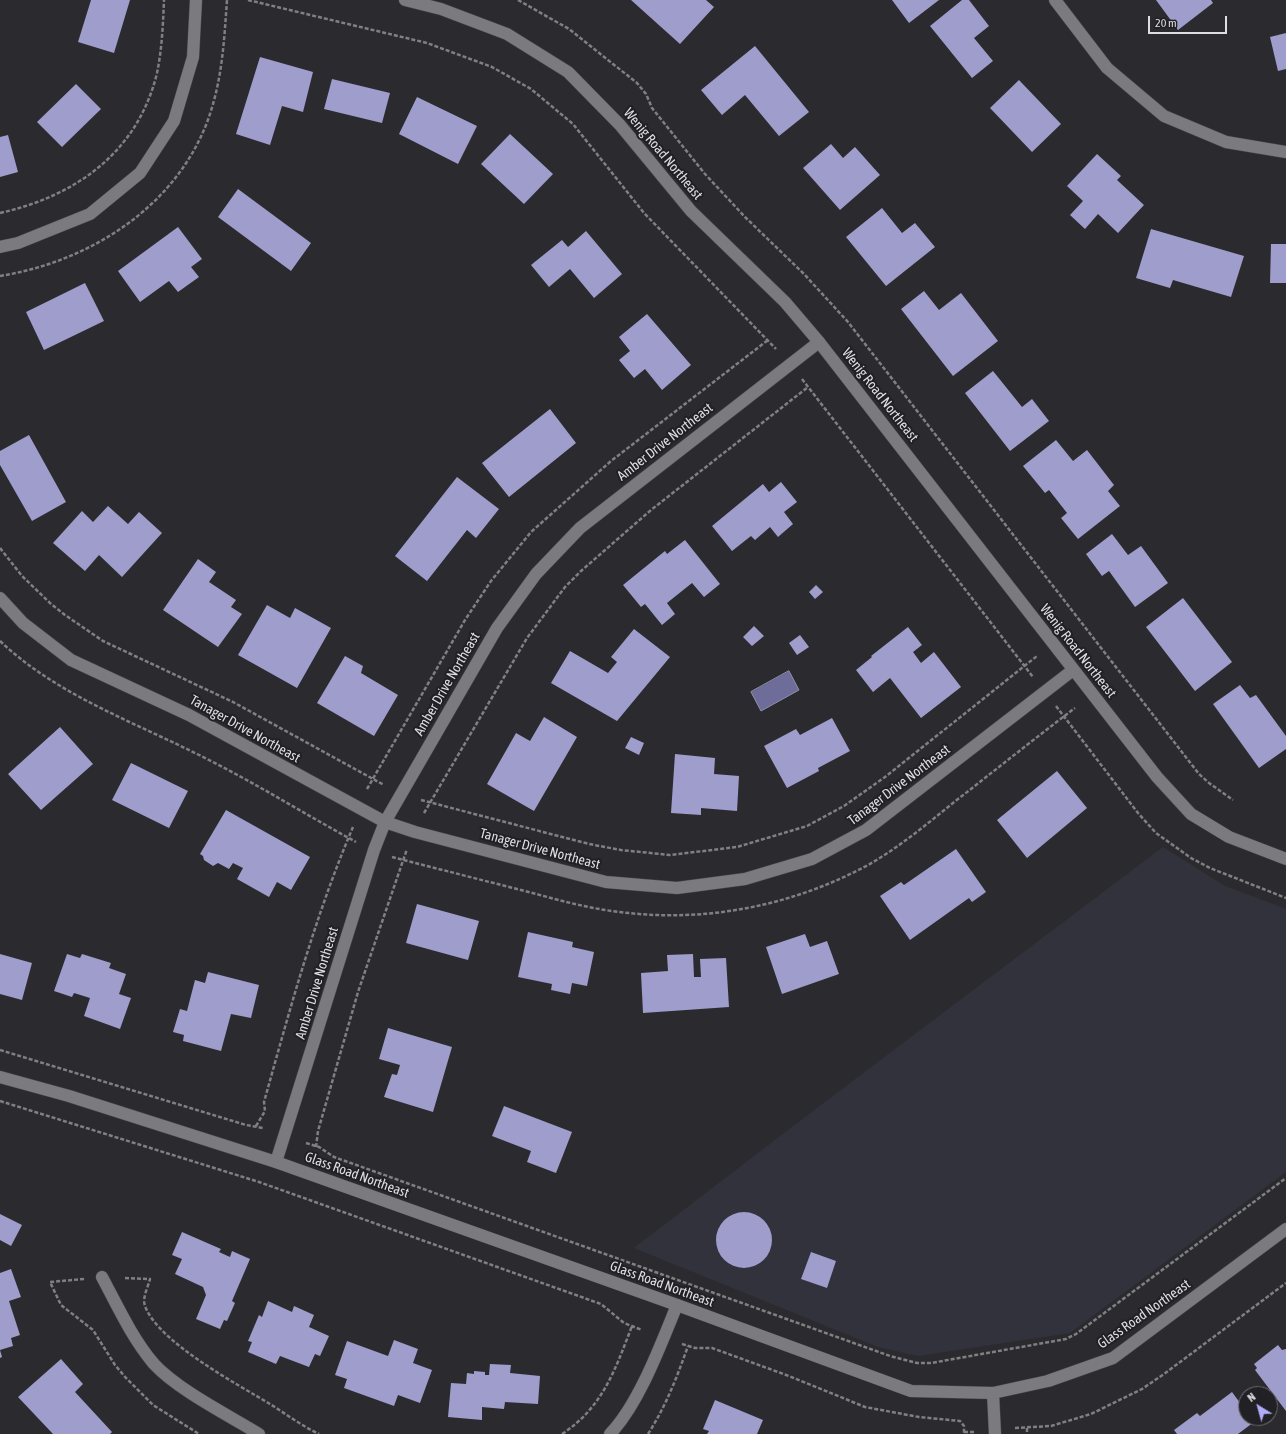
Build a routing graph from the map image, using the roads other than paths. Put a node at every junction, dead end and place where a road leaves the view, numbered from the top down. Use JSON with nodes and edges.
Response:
{"nodes":[{"id":1,"x":196,"y":0,"type":"edge"},
{"id":2,"x":405,"y":0,"type":"edge"},
{"id":3,"x":1054,"y":0,"type":"edge"},
{"id":4,"x":1286,"y":152,"type":"edge"},
{"id":5,"x":0,"y":247,"type":"edge"},
{"id":6,"x":819,"y":342,"type":"junction"},
{"id":7,"x":0,"y":598,"type":"edge"},
{"id":8,"x":1073,"y":670,"type":"junction"},
{"id":9,"x":385,"y":822,"type":"junction"},
{"id":10,"x":1286,"y":859,"type":"edge"},
{"id":11,"x":0,"y":1077,"type":"edge"},
{"id":12,"x":276,"y":1162,"type":"junction"},
{"id":13,"x":1286,"y":1228,"type":"edge"},
{"id":14,"x":102,"y":1277,"type":"road end"},
{"id":15,"x":678,"y":1305,"type":"junction"},
{"id":16,"x":994,"y":1393,"type":"junction"},
{"id":17,"x":259,"y":1434,"type":"edge"},
{"id":18,"x":610,"y":1434,"type":"edge"},
{"id":19,"x":995,"y":1434,"type":"edge"}],
"edges":[{"from":1,"to":5,"type":"street"},
{"from":2,"to":6,"type":"street","name":"Wenig Road Northeast"},
{"from":3,"to":4,"type":"street"},
{"from":6,"to":8,"type":"street","name":"Wenig Road Northeast"},
{"from":6,"to":9,"type":"street","name":"Amber Drive Northeast"},
{"from":7,"to":9,"type":"street","name":"Tanager Drive Northeast"},
{"from":8,"to":9,"type":"street","name":"Tanager Drive Northeast"},
{"from":8,"to":10,"type":"street","name":"Wenig Road Northeast"},
{"from":9,"to":12,"type":"street","name":"Amber Drive Northeast"},
{"from":11,"to":12,"type":"street","name":"Glass Road Northeast"},
{"from":12,"to":15,"type":"street","name":"Glass Road Northeast"},
{"from":13,"to":16,"type":"street","name":"Glass Road Northeast"},
{"from":14,"to":17,"type":"street"},
{"from":15,"to":16,"type":"street","name":"Glass Road Northeast"},
{"from":15,"to":18,"type":"street"},
{"from":16,"to":19,"type":"street"}]}
